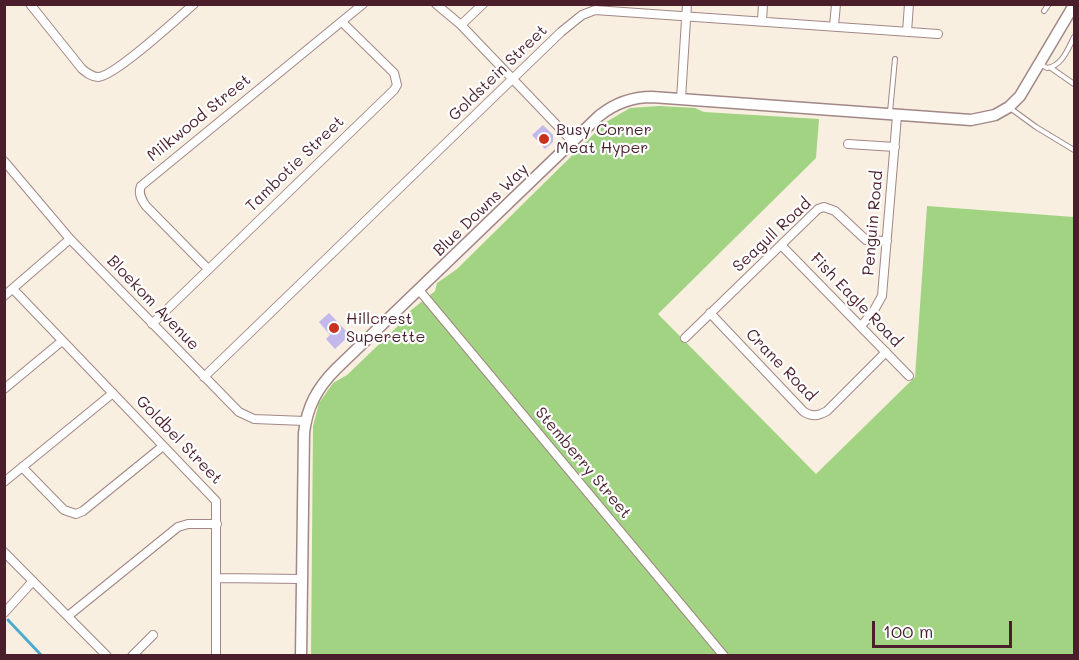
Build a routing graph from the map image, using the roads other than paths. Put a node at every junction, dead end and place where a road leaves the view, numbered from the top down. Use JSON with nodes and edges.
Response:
{"nodes":[{"id":1,"x":194,"y":4,"type":"edge"},
{"id":2,"x":363,"y":4,"type":"edge"},
{"id":3,"x":436,"y":4,"type":"edge"},
{"id":4,"x":483,"y":4,"type":"edge"},
{"id":5,"x":687,"y":4,"type":"edge"},
{"id":6,"x":763,"y":4,"type":"edge"},
{"id":7,"x":836,"y":4,"type":"edge"},
{"id":8,"x":909,"y":4,"type":"edge"},
{"id":9,"x":1048,"y":4,"type":"edge"},
{"id":10,"x":32,"y":5,"type":"edge"},
{"id":11,"x":1074,"y":5,"type":"edge"},
{"id":12,"x":1044,"y":12,"type":"dead end"},
{"id":13,"x":687,"y":15,"type":"junction"},
{"id":14,"x":762,"y":21,"type":"junction"},
{"id":15,"x":342,"y":22,"type":"junction"},
{"id":16,"x":461,"y":25,"type":"junction"},
{"id":17,"x":834,"y":26,"type":"junction"},
{"id":18,"x":907,"y":32,"type":"junction"},
{"id":19,"x":938,"y":34,"type":"dead end"},
{"id":20,"x":1074,"y":38,"type":"edge"},
{"id":21,"x":895,"y":59,"type":"dead end"},
{"id":22,"x":1045,"y":66,"type":"junction"},
{"id":23,"x":512,"y":79,"type":"junction"},
{"id":24,"x":1074,"y":84,"type":"edge"},
{"id":25,"x":681,"y":99,"type":"junction"},
{"id":26,"x":1010,"y":107,"type":"junction"},
{"id":27,"x":894,"y":115,"type":"junction"},
{"id":28,"x":573,"y":142,"type":"junction"},
{"id":29,"x":848,"y":144,"type":"dead end"},
{"id":30,"x":895,"y":147,"type":"junction"},
{"id":31,"x":1074,"y":150,"type":"edge"},
{"id":32,"x":4,"y":161,"type":"edge"},
{"id":33,"x":70,"y":239,"type":"junction"},
{"id":34,"x":887,"y":241,"type":"junction"},
{"id":35,"x":781,"y":245,"type":"junction"},
{"id":36,"x":208,"y":269,"type":"junction"},
{"id":37,"x":13,"y":289,"type":"junction"},
{"id":38,"x":419,"y":290,"type":"junction"},
{"id":39,"x":4,"y":296,"type":"edge"},
{"id":40,"x":710,"y":313,"type":"junction"},
{"id":41,"x":152,"y":324,"type":"junction"},
{"id":42,"x":861,"y":326,"type":"junction"},
{"id":43,"x":685,"y":338,"type":"dead end"},
{"id":44,"x":62,"y":341,"type":"junction"},
{"id":45,"x":886,"y":352,"type":"junction"},
{"id":46,"x":909,"y":376,"type":"dead end"},
{"id":47,"x":204,"y":377,"type":"junction"},
{"id":48,"x":4,"y":389,"type":"edge"},
{"id":49,"x":113,"y":393,"type":"junction"},
{"id":50,"x":305,"y":421,"type":"junction"},
{"id":51,"x":163,"y":446,"type":"junction"},
{"id":52,"x":22,"y":467,"type":"junction"},
{"id":53,"x":4,"y":482,"type":"edge"},
{"id":54,"x":217,"y":524,"type":"junction"},
{"id":55,"x":4,"y":552,"type":"edge"},
{"id":56,"x":217,"y":578,"type":"junction"},
{"id":57,"x":303,"y":579,"type":"junction"},
{"id":58,"x":33,"y":581,"type":"junction"},
{"id":59,"x":4,"y":613,"type":"edge"},
{"id":60,"x":68,"y":616,"type":"junction"},
{"id":61,"x":153,"y":635,"type":"dead end"},
{"id":62,"x":107,"y":656,"type":"edge"},
{"id":63,"x":132,"y":656,"type":"edge"},
{"id":64,"x":216,"y":656,"type":"edge"},
{"id":65,"x":301,"y":656,"type":"edge"},
{"id":66,"x":724,"y":656,"type":"edge"}],
"edges":[{"from":1,"to":10,"type":"street"},
{"from":2,"to":15,"type":"street","name":"Milkwood Street"},
{"from":3,"to":16,"type":"street"},
{"from":4,"to":16,"type":"street"},
{"from":5,"to":13,"type":"street"},
{"from":6,"to":14,"type":"street"},
{"from":7,"to":17,"type":"street"},
{"from":8,"to":18,"type":"street"},
{"from":9,"to":12,"type":"lane"},
{"from":11,"to":22,"type":"street"},
{"from":13,"to":14,"type":"street","name":"Goldstein Street"},
{"from":13,"to":23,"type":"street","name":"Goldstein Street"},
{"from":13,"to":25,"type":"street"},
{"from":14,"to":17,"type":"street","name":"Goldstein Street"},
{"from":15,"to":36,"type":"street","name":"Tambotie Street"},
{"from":15,"to":36,"type":"street","name":"Milkwood Street"},
{"from":16,"to":23,"type":"street"},
{"from":17,"to":18,"type":"street","name":"Goldstein Street"},
{"from":18,"to":19,"type":"street","name":"Goldstein Street"},
{"from":20,"to":22,"type":"lane"},
{"from":21,"to":27,"type":"lane"},
{"from":22,"to":24,"type":"lane"},
{"from":22,"to":26,"type":"street"},
{"from":23,"to":28,"type":"street"},
{"from":23,"to":47,"type":"street","name":"Goldstein Street"},
{"from":25,"to":27,"type":"street","name":"Blue Downs Way"},
{"from":25,"to":28,"type":"street","name":"Blue Downs Way"},
{"from":26,"to":27,"type":"street","name":"Blue Downs Way"},
{"from":26,"to":31,"type":"lane"},
{"from":27,"to":30,"type":"street","name":"Penguin Road"},
{"from":28,"to":38,"type":"street","name":"Blue Downs Way"},
{"from":29,"to":30,"type":"street"},
{"from":30,"to":34,"type":"street","name":"Penguin Road"},
{"from":32,"to":33,"type":"street","name":"Bloekom Avenue"},
{"from":33,"to":37,"type":"street"},
{"from":33,"to":41,"type":"street","name":"Bloekom Avenue"},
{"from":34,"to":35,"type":"street","name":"Seagull Road"},
{"from":34,"to":42,"type":"street","name":"Penguin Road"},
{"from":35,"to":40,"type":"street","name":"Seagull Road"},
{"from":35,"to":42,"type":"street","name":"Fish Eagle Road"},
{"from":36,"to":41,"type":"street","name":"Tambotie Street"},
{"from":37,"to":39,"type":"street"},
{"from":37,"to":44,"type":"street","name":"Goldbel Street"},
{"from":38,"to":50,"type":"street","name":"Blue Downs Way"},
{"from":38,"to":66,"type":"street","name":"Stemberry Street"},
{"from":40,"to":43,"type":"street","name":"Seagull Road"},
{"from":40,"to":45,"type":"street","name":"Crane Road"},
{"from":41,"to":47,"type":"street","name":"Bloekom Avenue"},
{"from":42,"to":45,"type":"street","name":"Fish Eagle Road"},
{"from":44,"to":48,"type":"street"},
{"from":44,"to":49,"type":"street","name":"Goldbel Street"},
{"from":45,"to":46,"type":"street","name":"Fish Eagle Road"},
{"from":47,"to":50,"type":"street","name":"Bloekom Avenue"},
{"from":49,"to":51,"type":"street","name":"Goldbel Street"},
{"from":49,"to":52,"type":"street"},
{"from":50,"to":57,"type":"street","name":"Blue Downs Way"},
{"from":51,"to":52,"type":"street"},
{"from":51,"to":54,"type":"street","name":"Goldbel Street"},
{"from":52,"to":53,"type":"street"},
{"from":54,"to":56,"type":"street","name":"Goldbel Street"},
{"from":54,"to":60,"type":"street"},
{"from":55,"to":58,"type":"street"},
{"from":56,"to":57,"type":"street"},
{"from":56,"to":64,"type":"street","name":"Goldbel Street"},
{"from":57,"to":65,"type":"street","name":"Blue Downs Way"},
{"from":58,"to":59,"type":"street"},
{"from":58,"to":60,"type":"street"},
{"from":60,"to":62,"type":"street"},
{"from":61,"to":63,"type":"street"}]}
